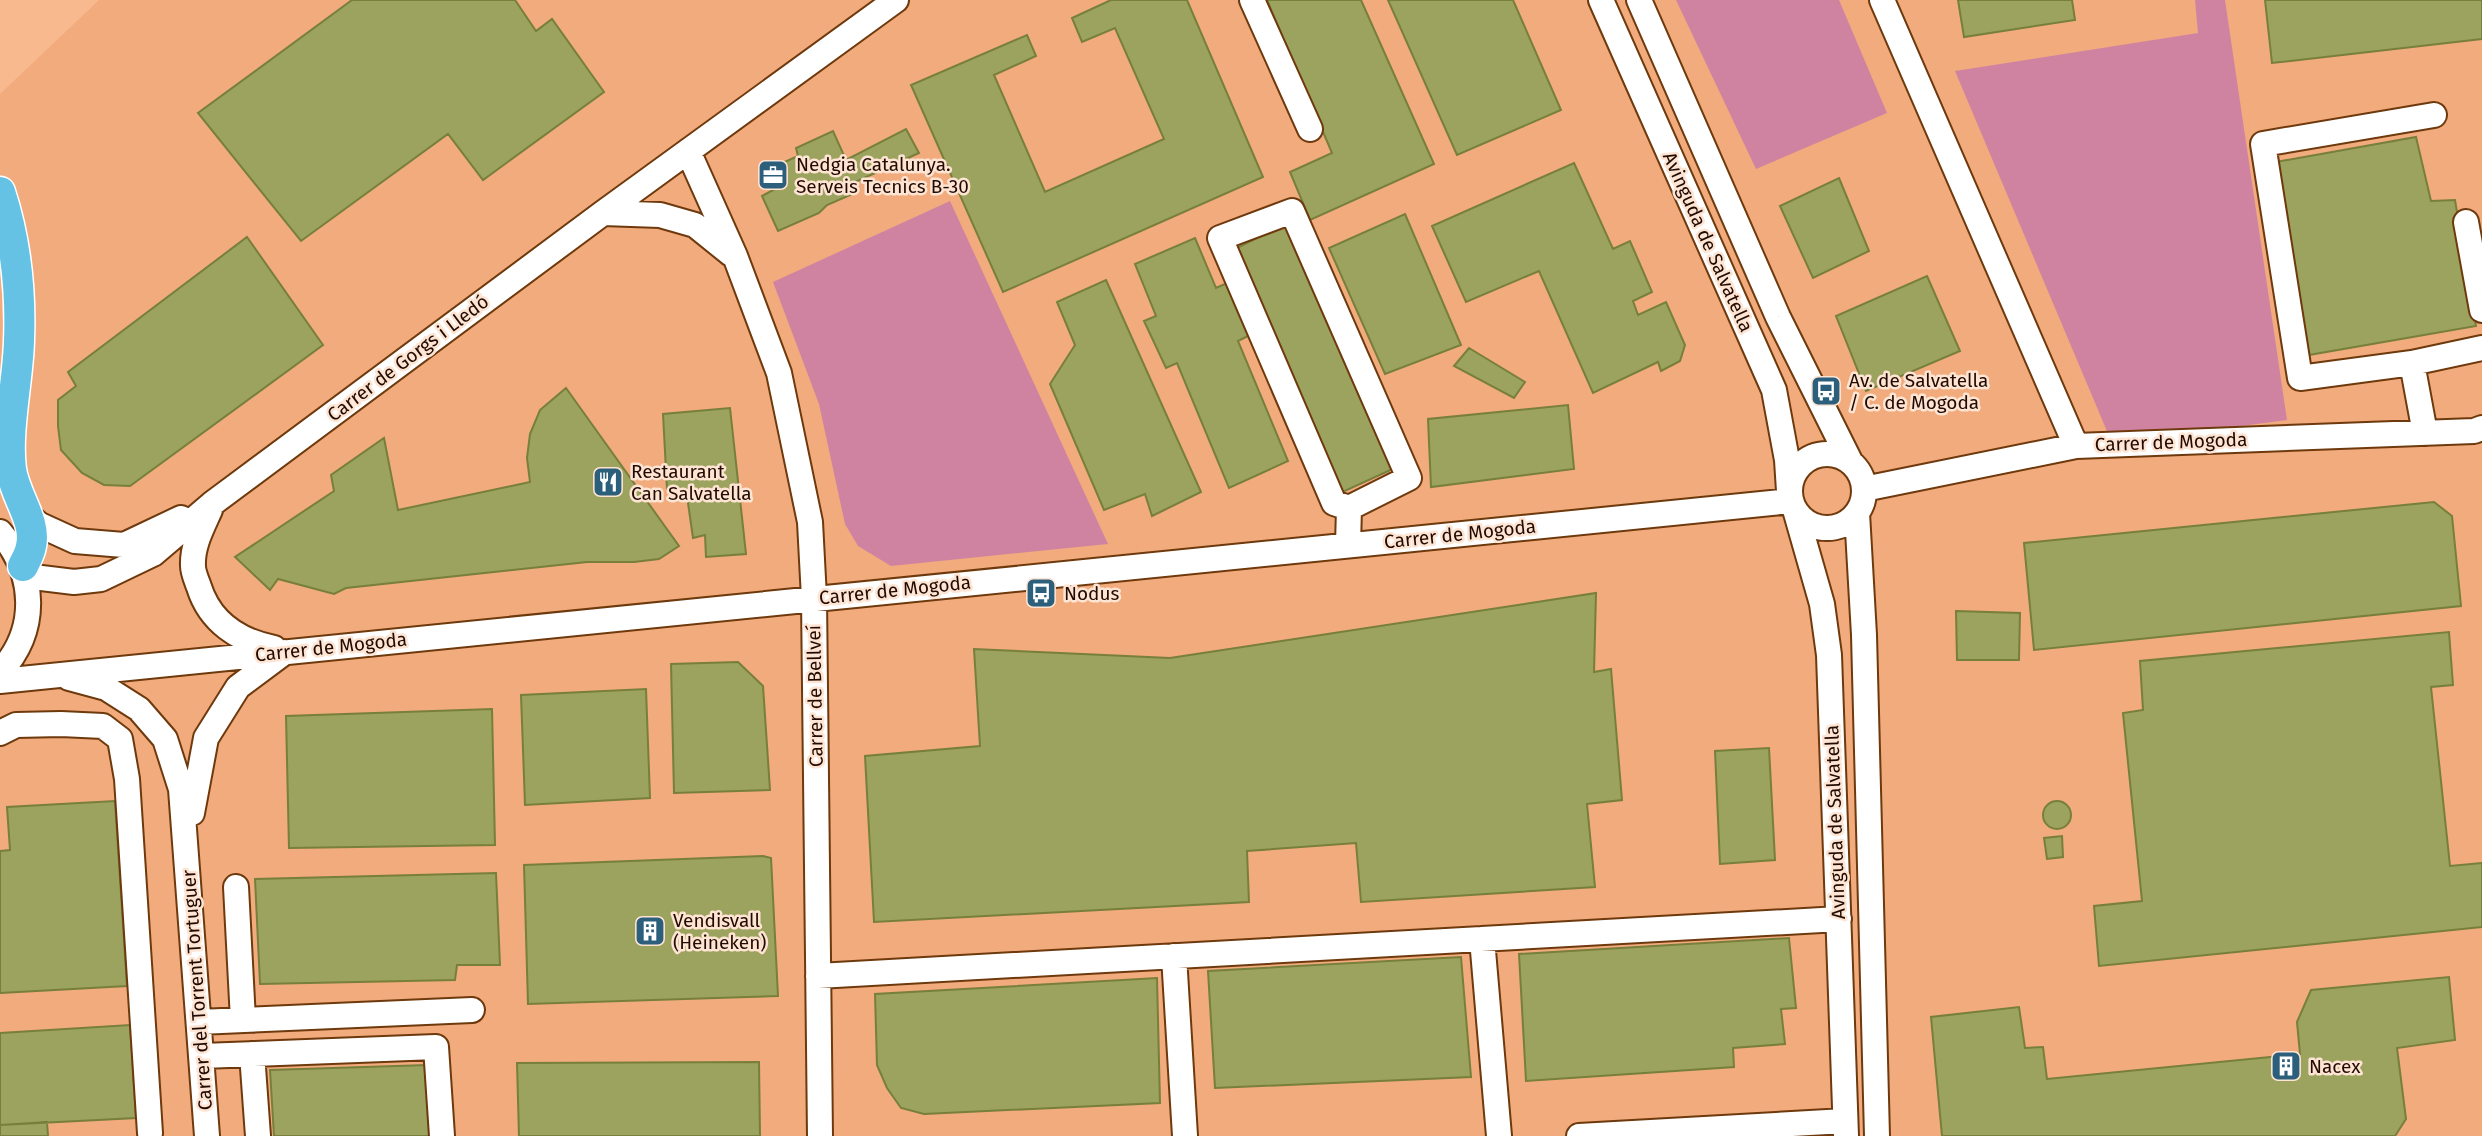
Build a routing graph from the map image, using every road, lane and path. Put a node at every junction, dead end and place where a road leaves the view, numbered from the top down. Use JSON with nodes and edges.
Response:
{"nodes":[{"id":1,"x":896,"y":0,"type":"edge"},
{"id":2,"x":1252,"y":0,"type":"edge"},
{"id":3,"x":1601,"y":0,"type":"edge"},
{"id":4,"x":1639,"y":0,"type":"edge"},
{"id":5,"x":1882,"y":0,"type":"edge"},
{"id":6,"x":2434,"y":115,"type":"dead end"},
{"id":7,"x":1310,"y":129,"type":"dead end"},
{"id":8,"x":688,"y":151,"type":"junction"},
{"id":9,"x":0,"y":192,"type":"edge"},
{"id":10,"x":603,"y":213,"type":"junction"},
{"id":11,"x":2466,"y":222,"type":"dead end"},
{"id":12,"x":735,"y":256,"type":"junction"},
{"id":13,"x":2482,"y":310,"type":"edge"},
{"id":14,"x":2482,"y":348,"type":"edge"},
{"id":15,"x":2412,"y":363,"type":"junction"},
{"id":16,"x":2482,"y":428,"type":"edge"},
{"id":17,"x":2425,"y":433,"type":"junction"},
{"id":18,"x":2076,"y":446,"type":"junction"},
{"id":19,"x":1851,"y":463,"type":"junction"},
{"id":20,"x":1864,"y":489,"type":"junction"},
{"id":21,"x":1792,"y":502,"type":"junction"},
{"id":22,"x":213,"y":503,"type":"junction"},
{"id":23,"x":1349,"y":508,"type":"junction"},
{"id":24,"x":1857,"y":513,"type":"junction"},
{"id":25,"x":27,"y":515,"type":"junction"},
{"id":26,"x":0,"y":532,"type":"edge"},
{"id":27,"x":1348,"y":545,"type":"junction"},
{"id":28,"x":24,"y":571,"type":"junction"},
{"id":29,"x":814,"y":598,"type":"junction"},
{"id":30,"x":286,"y":651,"type":"junction"},
{"id":31,"x":0,"y":672,"type":"edge"},
{"id":32,"x":55,"y":674,"type":"junction"},
{"id":33,"x":0,"y":681,"type":"edge"},
{"id":34,"x":0,"y":733,"type":"edge"},
{"id":35,"x":187,"y":844,"type":"junction"},
{"id":36,"x":236,"y":887,"type":"dead end"},
{"id":37,"x":1839,"y":919,"type":"junction"},
{"id":38,"x":1482,"y":939,"type":"junction"},
{"id":39,"x":1174,"y":956,"type":"junction"},
{"id":40,"x":818,"y":976,"type":"junction"},
{"id":41,"x":472,"y":1010,"type":"dead end"},
{"id":42,"x":243,"y":1020,"type":"junction"},
{"id":43,"x":199,"y":1022,"type":"junction"},
{"id":44,"x":252,"y":1054,"type":"junction"},
{"id":45,"x":202,"y":1056,"type":"junction"},
{"id":46,"x":1846,"y":1129,"type":"edge"},
{"id":47,"x":150,"y":1133,"type":"dead end"},
{"id":48,"x":207,"y":1136,"type":"edge"},
{"id":49,"x":258,"y":1136,"type":"edge"},
{"id":50,"x":442,"y":1136,"type":"edge"},
{"id":51,"x":820,"y":1136,"type":"edge"},
{"id":52,"x":1185,"y":1136,"type":"edge"},
{"id":53,"x":1499,"y":1136,"type":"edge"},
{"id":54,"x":1579,"y":1136,"type":"edge"},
{"id":55,"x":1877,"y":1136,"type":"edge"}],
"edges":[{"from":1,"to":8,"type":"street","name":"Carrer de Gorgs i Lledó"},
{"from":2,"to":7,"type":"street"},
{"from":3,"to":21,"type":"street","name":"Avinguda de Salvatella"},
{"from":4,"to":19,"type":"street","name":"Avinguda de Salvatella"},
{"from":5,"to":18,"type":"street"},
{"from":6,"to":15,"type":"street"},
{"from":8,"to":10,"type":"street","name":"Carrer de Gorgs i Lledó"},
{"from":8,"to":12,"type":"street","name":"Carrer de Bellveí"},
{"from":9,"to":25,"type":"main road"},
{"from":10,"to":12,"type":"street"},
{"from":10,"to":22,"type":"street","name":"Carrer de Gorgs i Lledó"},
{"from":11,"to":13,"type":"street"},
{"from":12,"to":29,"type":"street","name":"Carrer de Bellveí"},
{"from":14,"to":15,"type":"street"},
{"from":15,"to":17,"type":"street"},
{"from":16,"to":17,"type":"street","name":"Carrer de Mogoda"},
{"from":17,"to":18,"type":"street","name":"Carrer de Mogoda"},
{"from":18,"to":20,"type":"street","name":"Carrer de Mogoda"},
{"from":19,"to":20,"type":"street"},
{"from":19,"to":21,"type":"street"},
{"from":20,"to":24,"type":"street"},
{"from":21,"to":24,"type":"street"},
{"from":21,"to":27,"type":"street","name":"Carrer de Mogoda"},
{"from":21,"to":37,"type":"street","name":"Avinguda de Salvatella"},
{"from":22,"to":25,"type":"street","name":"Carrer de Gorgs i Lledó"},
{"from":22,"to":28,"type":"street","name":"Carrer de Gorgs i Lledó"},
{"from":22,"to":30,"type":"street","name":"Carrer de Gorgs i Lledó"},
{"from":23,"to":23,"type":"street"},
{"from":23,"to":27,"type":"street"},
{"from":24,"to":55,"type":"street","name":"Avinguda de Salvatella"},
{"from":25,"to":28,"type":"main road"},
{"from":26,"to":28,"type":"street"},
{"from":27,"to":29,"type":"street","name":"Carrer de Mogoda"},
{"from":28,"to":31,"type":"street"},
{"from":29,"to":30,"type":"street","name":"Carrer de Mogoda"},
{"from":29,"to":40,"type":"street","name":"Carrer de Bellveí"},
{"from":30,"to":32,"type":"street","name":"Carrer de Mogoda"},
{"from":30,"to":35,"type":"street","name":"Carrer del Torrent Tortuguer"},
{"from":32,"to":33,"type":"street","name":"Carrer de Mogoda"},
{"from":32,"to":35,"type":"street","name":"Carrer del Torrent Tortuguer"},
{"from":34,"to":47,"type":"street"},
{"from":35,"to":43,"type":"street","name":"Carrer del Torrent Tortuguer"},
{"from":36,"to":42,"type":"street"},
{"from":37,"to":38,"type":"street"},
{"from":37,"to":46,"type":"street","name":"Avinguda de Salvatella"},
{"from":38,"to":39,"type":"street"},
{"from":38,"to":53,"type":"street"},
{"from":39,"to":40,"type":"street"},
{"from":39,"to":52,"type":"street"},
{"from":40,"to":51,"type":"street","name":"Carrer de Bellveí"},
{"from":41,"to":42,"type":"street"},
{"from":42,"to":43,"type":"street"},
{"from":43,"to":45,"type":"street","name":"Carrer del Torrent Tortuguer"},
{"from":44,"to":45,"type":"street"},
{"from":44,"to":49,"type":"street"},
{"from":44,"to":50,"type":"street"},
{"from":45,"to":48,"type":"street","name":"Carrer del Torrent Tortuguer"},
{"from":46,"to":54,"type":"street"}]}
